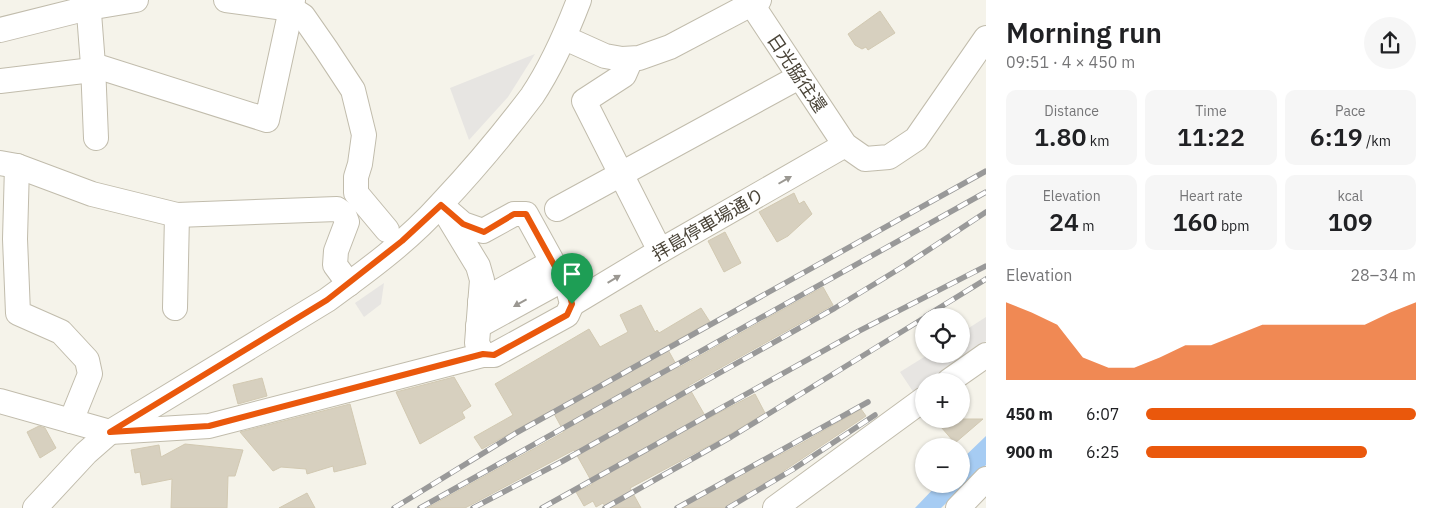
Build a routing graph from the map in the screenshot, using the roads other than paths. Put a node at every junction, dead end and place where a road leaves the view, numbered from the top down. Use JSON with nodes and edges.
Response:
{"nodes":[{"id":1,"x":136,"y":0,"type":"edge"},
{"id":2,"x":226,"y":0,"type":"edge"},
{"id":3,"x":579,"y":0,"type":"edge"},
{"id":4,"x":753,"y":2,"type":"edge"},
{"id":5,"x":88,"y":4,"type":"edge"},
{"id":6,"x":292,"y":5,"type":"edge"},
{"id":7,"x":0,"y":30,"type":"edge"},
{"id":8,"x":565,"y":38,"type":"junction"},
{"id":9,"x":986,"y":38,"type":"edge"},
{"id":10,"x":631,"y":59,"type":"junction"},
{"id":11,"x":92,"y":68,"type":"junction"},
{"id":12,"x":799,"y":77,"type":"junction"},
{"id":13,"x":0,"y":81,"type":"edge"},
{"id":14,"x":96,"y":138,"type":"dead end"},
{"id":15,"x":845,"y":145,"type":"junction"},
{"id":16,"x":9,"y":164,"type":"edge"},
{"id":17,"x":620,"y":174,"type":"junction"},
{"id":18,"x":441,"y":205,"type":"junction"},
{"id":19,"x":557,"y":209,"type":"dead end"},
{"id":20,"x":177,"y":215,"type":"junction"},
{"id":21,"x":495,"y":225,"type":"junction"},
{"id":22,"x":387,"y":230,"type":"dead end"},
{"id":23,"x":8,"y":239,"type":"edge"},
{"id":24,"x":660,"y":251,"type":"junction"},
{"id":25,"x":478,"y":266,"type":"junction"},
{"id":26,"x":557,"y":271,"type":"junction"},
{"id":27,"x":349,"y":284,"type":"junction"},
{"id":28,"x":480,"y":302,"type":"junction"},
{"id":29,"x":572,"y":304,"type":"junction"},
{"id":30,"x":176,"y":308,"type":"dead end"},
{"id":31,"x":478,"y":326,"type":"junction"},
{"id":32,"x":483,"y":354,"type":"junction"},
{"id":33,"x":986,"y":355,"type":"edge"},
{"id":34,"x":960,"y":373,"type":"edge"},
{"id":35,"x":0,"y":401,"type":"edge"},
{"id":36,"x":915,"y":406,"type":"edge"},
{"id":37,"x":71,"y":421,"type":"junction"},
{"id":38,"x":110,"y":432,"type":"junction"},
{"id":39,"x":986,"y":479,"type":"edge"},
{"id":40,"x":35,"y":508,"type":"edge"},
{"id":41,"x":776,"y":508,"type":"edge"},
{"id":42,"x":958,"y":508,"type":"edge"}],
"edges":[{"from":1,"to":5,"type":"street"},
{"from":2,"to":6,"type":"street"},
{"from":3,"to":8,"type":"street"},
{"from":4,"to":10,"type":"street"},
{"from":4,"to":12,"type":"street","name":"日光脇往還"},
{"from":5,"to":7,"type":"street"},
{"from":5,"to":11,"type":"street"},
{"from":6,"to":11,"type":"street"},
{"from":6,"to":22,"type":"street"},
{"from":8,"to":10,"type":"street"},
{"from":8,"to":18,"type":"street"},
{"from":9,"to":15,"type":"street"},
{"from":10,"to":17,"type":"street"},
{"from":11,"to":13,"type":"street"},
{"from":11,"to":14,"type":"street"},
{"from":12,"to":15,"type":"street","name":"日光脇往還"},
{"from":12,"to":17,"type":"street"},
{"from":24,"to":15,"type":"street","name":"拝島停車場通り","one_way":true},
{"from":16,"to":20,"type":"street"},
{"from":16,"to":23,"type":"street"},
{"from":17,"to":19,"type":"street"},
{"from":17,"to":24,"type":"street"},
{"from":18,"to":21,"type":"street"},
{"from":18,"to":25,"type":"street"},
{"from":18,"to":27,"type":"street"},
{"from":20,"to":27,"type":"street"},
{"from":20,"to":30,"type":"street"},
{"from":21,"to":25,"type":"street"},
{"from":21,"to":26,"type":"street"},
{"from":23,"to":37,"type":"street"},
{"from":29,"to":24,"type":"street","name":"拝島停車場通り","one_way":true},
{"from":25,"to":28,"type":"street"},
{"from":26,"to":28,"type":"street"},
{"from":26,"to":29,"type":"street"},
{"from":26,"to":31,"type":"street","one_way":true},
{"from":27,"to":38,"type":"street"},
{"from":28,"to":31,"type":"street"},
{"from":29,"to":32,"type":"street","name":"拝島停車場通り"},
{"from":31,"to":32,"type":"street"},
{"from":32,"to":38,"type":"street"},
{"from":33,"to":34,"type":"street"},
{"from":35,"to":37,"type":"street"},
{"from":36,"to":41,"type":"street"},
{"from":37,"to":38,"type":"street"},
{"from":38,"to":40,"type":"street"},
{"from":39,"to":42,"type":"street"}]}
